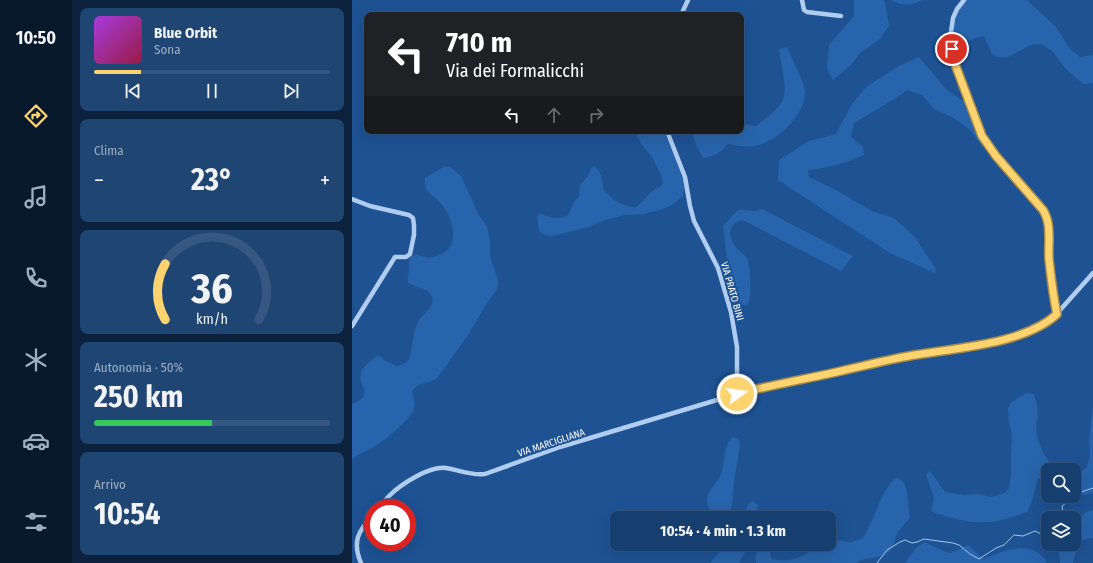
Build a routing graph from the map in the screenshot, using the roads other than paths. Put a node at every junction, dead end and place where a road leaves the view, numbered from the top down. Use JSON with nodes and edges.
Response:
{"nodes":[{"id":1,"x":688,"y":0,"type":"edge"},
{"id":2,"x":802,"y":0,"type":"edge"},
{"id":3,"x":964,"y":0,"type":"edge"},
{"id":4,"x":682,"y":12,"type":"edge"},
{"id":5,"x":841,"y":16,"type":"dead end"},
{"id":6,"x":668,"y":134,"type":"edge"},
{"id":7,"x":352,"y":199,"type":"edge"},
{"id":8,"x":1093,"y":273,"type":"edge"},
{"id":9,"x":1057,"y":314,"type":"junction"},
{"id":10,"x":352,"y":326,"type":"edge"},
{"id":11,"x":737,"y":394,"type":"junction"},
{"id":12,"x":387,"y":499,"type":"edge"},
{"id":13,"x":364,"y":526,"type":"edge"},
{"id":14,"x":361,"y":563,"type":"edge"}],
"edges":[{"from":1,"to":4,"type":"street"},
{"from":2,"to":5,"type":"street"},
{"from":3,"to":9,"type":"street"},
{"from":6,"to":11,"type":"street","name":"VIA PRATO BINI"},
{"from":7,"to":10,"type":"street"},
{"from":8,"to":9,"type":"street","name":"VIA MARCIGLIANA"},
{"from":9,"to":11,"type":"street","name":"VIA MARCIGLIANA"},
{"from":11,"to":12,"type":"street","name":"VIA MARCIGLIANA"},
{"from":13,"to":14,"type":"street"}]}
